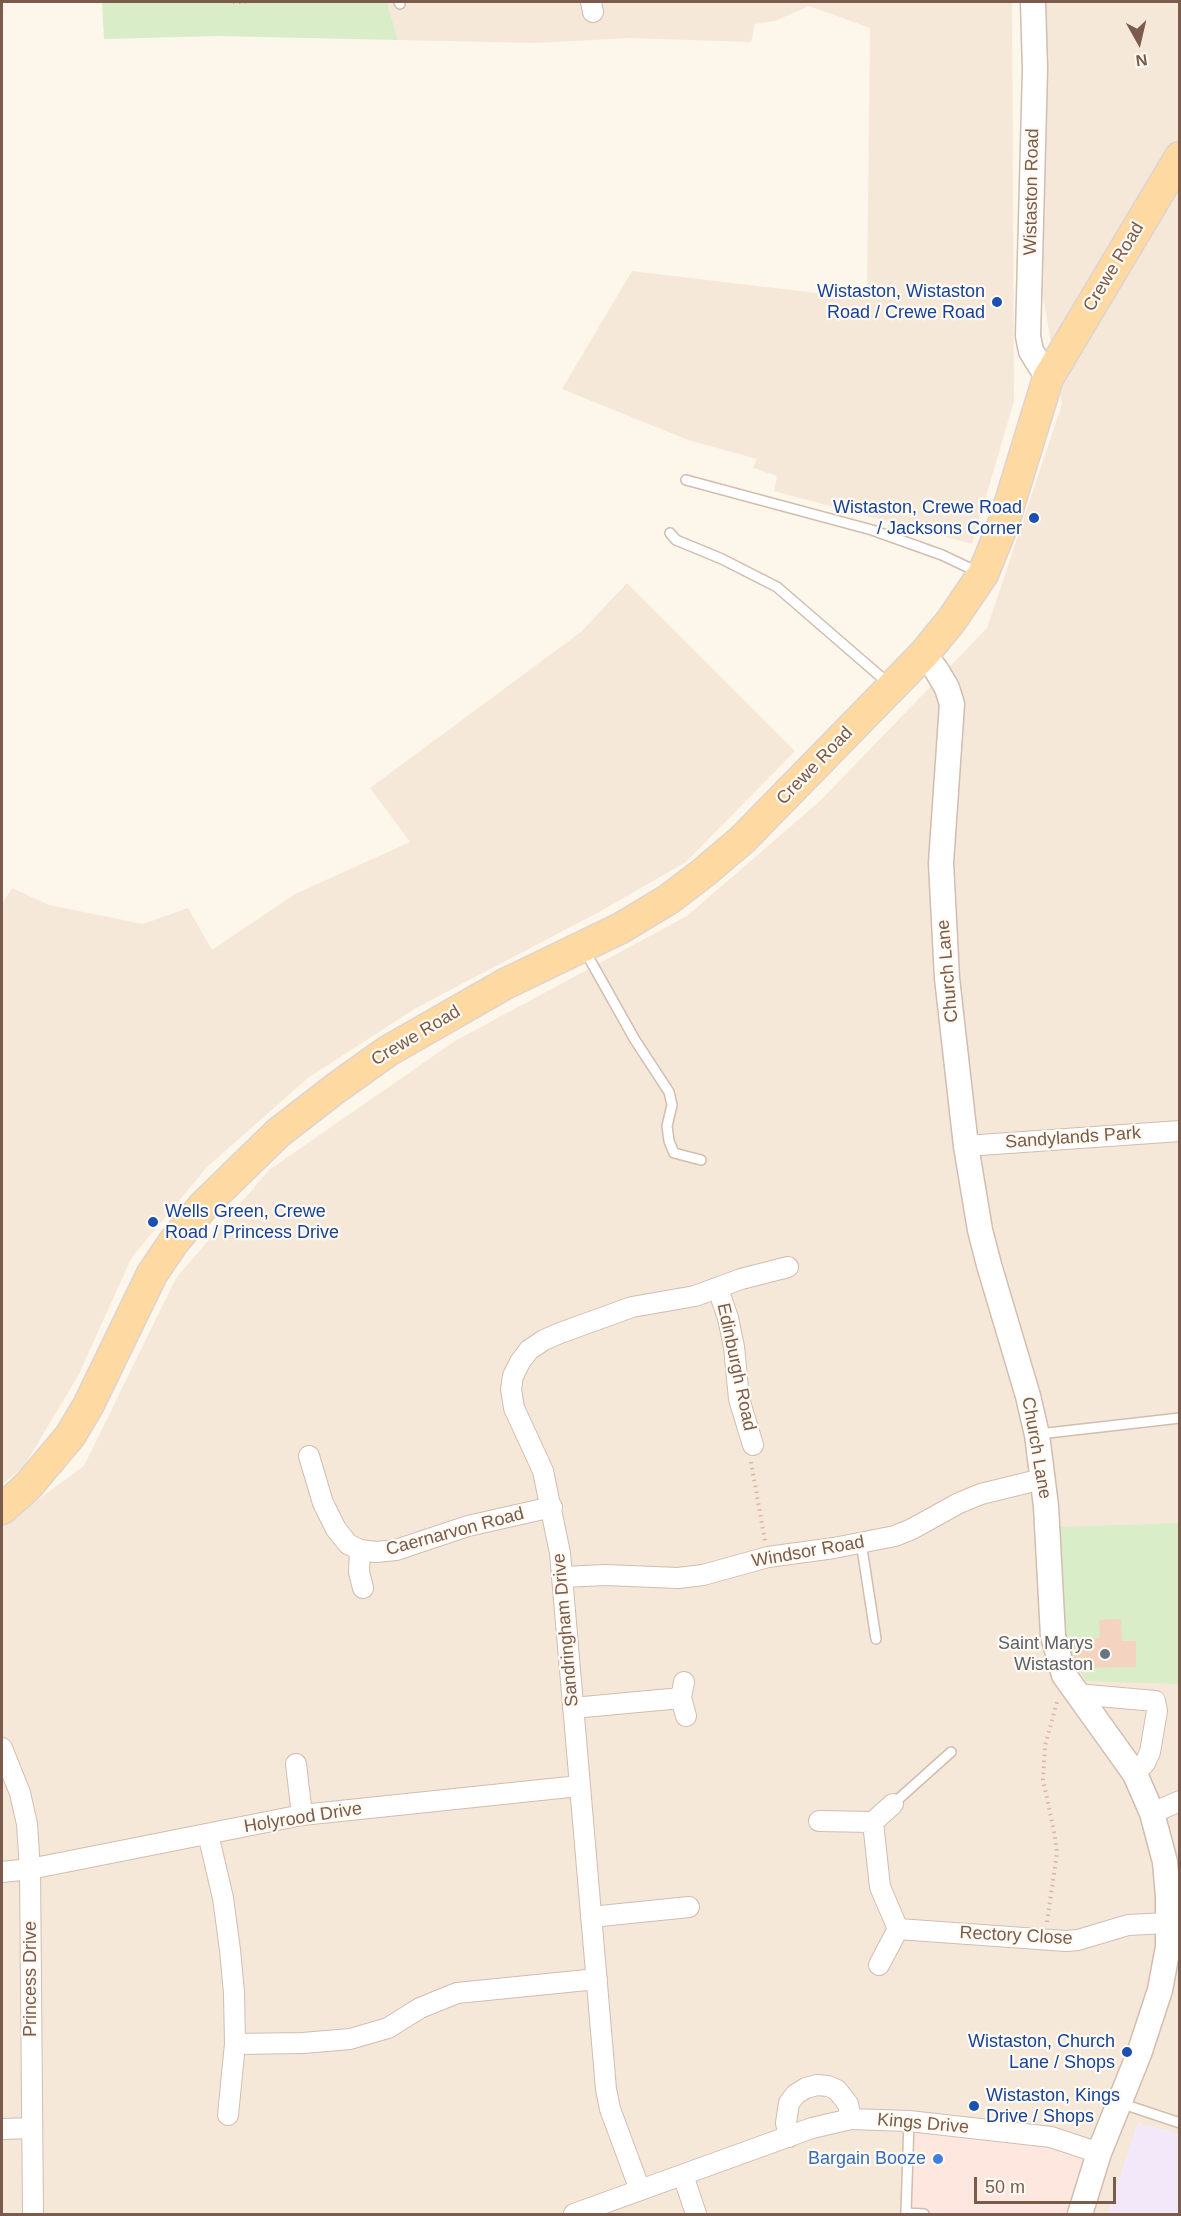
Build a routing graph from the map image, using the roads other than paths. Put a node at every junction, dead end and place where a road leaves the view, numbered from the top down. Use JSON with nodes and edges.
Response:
{"nodes":[{"id":1,"x":1033,"y":2,"type":"edge"},
{"id":2,"x":1179,"y":157,"type":"edge"},
{"id":3,"x":1048,"y":378,"type":"junction"},
{"id":4,"x":686,"y":480,"type":"dead end"},
{"id":5,"x":670,"y":533,"type":"dead end"},
{"id":6,"x":983,"y":574,"type":"junction"},
{"id":7,"x":924,"y":654,"type":"junction"},
{"id":8,"x":892,"y":687,"type":"junction"},
{"id":9,"x":582,"y":946,"type":"junction"},
{"id":10,"x":1179,"y":1131,"type":"edge"},
{"id":11,"x":966,"y":1146,"type":"junction"},
{"id":12,"x":701,"y":1160,"type":"dead end"},
{"id":13,"x":788,"y":1268,"type":"dead end"},
{"id":14,"x":718,"y":1289,"type":"junction"},
{"id":15,"x":1179,"y":1418,"type":"edge"},
{"id":16,"x":1037,"y":1435,"type":"junction"},
{"id":17,"x":753,"y":1444,"type":"road end"},
{"id":18,"x":309,"y":1456,"type":"dead end"},
{"id":19,"x":1042,"y":1479,"type":"junction"},
{"id":20,"x":552,"y":1507,"type":"junction"},
{"id":21,"x":2,"y":1509,"type":"edge"},
{"id":22,"x":861,"y":1542,"type":"junction"},
{"id":23,"x":360,"y":1550,"type":"junction"},
{"id":24,"x":563,"y":1577,"type":"junction"},
{"id":25,"x":363,"y":1588,"type":"dead end"},
{"id":26,"x":876,"y":1639,"type":"dead end"},
{"id":27,"x":1070,"y":1685,"type":"junction"},
{"id":28,"x":684,"y":1698,"type":"dead end"},
{"id":29,"x":573,"y":1708,"type":"junction"},
{"id":30,"x":2,"y":1748,"type":"edge"},
{"id":31,"x":951,"y":1752,"type":"dead end"},
{"id":32,"x":296,"y":1764,"type":"dead end"},
{"id":33,"x":1135,"y":1774,"type":"junction"},
{"id":34,"x":579,"y":1785,"type":"junction"},
{"id":35,"x":1179,"y":1801,"type":"edge"},
{"id":36,"x":893,"y":1804,"type":"joint"},
{"id":37,"x":1152,"y":1813,"type":"junction"},
{"id":38,"x":302,"y":1815,"type":"junction"},
{"id":39,"x":819,"y":1821,"type":"dead end"},
{"id":40,"x":873,"y":1822,"type":"junction"},
{"id":41,"x":208,"y":1834,"type":"junction"},
{"id":42,"x":30,"y":1869,"type":"junction"},
{"id":43,"x":2,"y":1872,"type":"edge"},
{"id":44,"x":692,"y":1907,"type":"dead end"},
{"id":45,"x":591,"y":1917,"type":"junction"},
{"id":46,"x":1168,"y":1923,"type":"junction"},
{"id":47,"x":898,"y":1929,"type":"junction"},
{"id":48,"x":879,"y":1965,"type":"dead end"},
{"id":49,"x":597,"y":1979,"type":"junction"},
{"id":50,"x":235,"y":2044,"type":"junction"},
{"id":51,"x":1120,"y":2103,"type":"junction"},
{"id":52,"x":228,"y":2115,"type":"dead end"},
{"id":53,"x":851,"y":2119,"type":"junction"},
{"id":54,"x":909,"y":2121,"type":"junction"},
{"id":55,"x":1179,"y":2123,"type":"edge"},
{"id":56,"x":32,"y":2128,"type":"junction"},
{"id":57,"x":2,"y":2129,"type":"edge"},
{"id":58,"x":789,"y":2137,"type":"junction"},
{"id":59,"x":1099,"y":2153,"type":"junction"},
{"id":60,"x":683,"y":2175,"type":"junction"},
{"id":61,"x":640,"y":2190,"type":"junction"},
{"id":62,"x":33,"y":2214,"type":"edge"},
{"id":63,"x":574,"y":2214,"type":"edge"},
{"id":64,"x":696,"y":2214,"type":"edge"},
{"id":65,"x":924,"y":2214,"type":"edge"},
{"id":66,"x":1080,"y":2214,"type":"edge"}],
"edges":[{"from":1,"to":3,"type":"street","name":"Wistaston Road"},
{"from":2,"to":3,"type":"main road","name":"Crewe Road"},
{"from":3,"to":6,"type":"main road","name":"Crewe Road"},
{"from":4,"to":6,"type":"lane"},
{"from":5,"to":8,"type":"lane"},
{"from":6,"to":7,"type":"main road","name":"Crewe Road"},
{"from":7,"to":8,"type":"main road","name":"Crewe Road"},
{"from":7,"to":11,"type":"street","name":"Church Lane"},
{"from":8,"to":9,"type":"main road","name":"Crewe Road"},
{"from":9,"to":12,"type":"lane"},
{"from":9,"to":21,"type":"main road","name":"Crewe Road"},
{"from":10,"to":11,"type":"street","name":"Sandylands Park"},
{"from":11,"to":16,"type":"street","name":"Church Lane"},
{"from":13,"to":14,"type":"street","name":"Sandringham Drive"},
{"from":14,"to":17,"type":"street","name":"Edinburgh Road"},
{"from":14,"to":20,"type":"street","name":"Sandringham Drive"},
{"from":15,"to":16,"type":"lane"},
{"from":16,"to":19,"type":"street","name":"Church Lane"},
{"from":18,"to":23,"type":"street","name":"Caernarvon Road"},
{"from":19,"to":22,"type":"street","name":"Windsor Road"},
{"from":19,"to":27,"type":"street","name":"Church Lane"},
{"from":20,"to":23,"type":"street","name":"Caernarvon Road"},
{"from":20,"to":24,"type":"street","name":"Sandringham Drive"},
{"from":22,"to":24,"type":"street","name":"Windsor Road"},
{"from":22,"to":26,"type":"lane"},
{"from":23,"to":25,"type":"street"},
{"from":24,"to":29,"type":"street","name":"Sandringham Drive"},
{"from":27,"to":33,"type":"street","name":"Church Lane"},
{"from":27,"to":33,"type":"street"},
{"from":28,"to":29,"type":"street"},
{"from":29,"to":34,"type":"street","name":"Sandringham Drive"},
{"from":30,"to":42,"type":"street","name":"Princess Drive"},
{"from":31,"to":36,"type":"lane"},
{"from":32,"to":38,"type":"street"},
{"from":33,"to":37,"type":"street","name":"Church Lane"},
{"from":34,"to":38,"type":"street","name":"Holyrood Drive"},
{"from":34,"to":45,"type":"street","name":"Sandringham Drive"},
{"from":35,"to":37,"type":"street"},
{"from":36,"to":40,"type":"street"},
{"from":37,"to":46,"type":"street","name":"Church Lane"},
{"from":38,"to":41,"type":"street","name":"Holyrood Drive"},
{"from":39,"to":40,"type":"street"},
{"from":40,"to":47,"type":"street"},
{"from":41,"to":42,"type":"street","name":"Holyrood Drive"},
{"from":41,"to":50,"type":"street"},
{"from":42,"to":43,"type":"street","name":"Holyrood Drive"},
{"from":42,"to":56,"type":"street","name":"Princess Drive"},
{"from":44,"to":45,"type":"street"},
{"from":45,"to":49,"type":"street","name":"Sandringham Drive"},
{"from":46,"to":47,"type":"street","name":"Rectory Close"},
{"from":46,"to":51,"type":"street","name":"Church Lane"},
{"from":47,"to":48,"type":"street"},
{"from":49,"to":50,"type":"street"},
{"from":49,"to":61,"type":"street","name":"Sandringham Drive"},
{"from":50,"to":52,"type":"street"},
{"from":51,"to":55,"type":"lane"},
{"from":51,"to":59,"type":"street","name":"Church Lane"},
{"from":53,"to":54,"type":"street","name":"Kings Drive"},
{"from":53,"to":58,"type":"street","name":"Kings Drive"},
{"from":53,"to":58,"type":"street","name":"Kings Drive"},
{"from":54,"to":59,"type":"street","name":"Kings Drive"},
{"from":54,"to":65,"type":"lane"},
{"from":56,"to":57,"type":"street"},
{"from":56,"to":62,"type":"street","name":"Princess Drive"},
{"from":58,"to":60,"type":"street","name":"Kings Drive"},
{"from":59,"to":66,"type":"street","name":"Church Lane"},
{"from":60,"to":61,"type":"street","name":"Kings Drive"},
{"from":60,"to":64,"type":"street"},
{"from":61,"to":63,"type":"street","name":"Kings Drive"}]}
